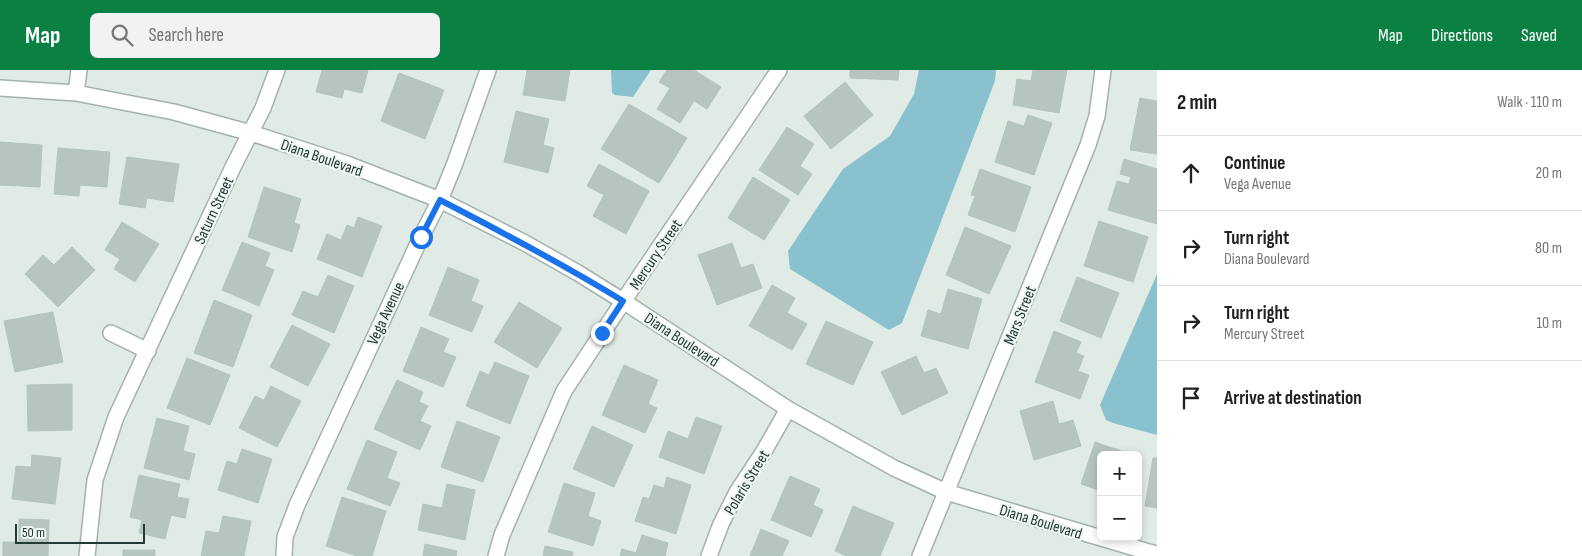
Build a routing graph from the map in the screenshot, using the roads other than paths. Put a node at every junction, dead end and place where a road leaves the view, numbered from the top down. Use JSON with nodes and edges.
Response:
{"nodes":[{"id":1,"x":79,"y":70,"type":"edge"},
{"id":2,"x":277,"y":70,"type":"edge"},
{"id":3,"x":488,"y":70,"type":"edge"},
{"id":4,"x":779,"y":70,"type":"edge"},
{"id":5,"x":1103,"y":70,"type":"edge"},
{"id":6,"x":0,"y":88,"type":"edge"},
{"id":7,"x":76,"y":93,"type":"junction"},
{"id":8,"x":251,"y":133,"type":"junction"},
{"id":9,"x":440,"y":200,"type":"junction"},
{"id":10,"x":623,"y":301,"type":"junction"},
{"id":11,"x":111,"y":333,"type":"dead end"},
{"id":12,"x":148,"y":351,"type":"junction"},
{"id":13,"x":788,"y":409,"type":"junction"},
{"id":14,"x":946,"y":492,"type":"junction"},
{"id":15,"x":1157,"y":554,"type":"edge"},
{"id":16,"x":87,"y":556,"type":"edge"},
{"id":17,"x":284,"y":556,"type":"edge"},
{"id":18,"x":496,"y":556,"type":"edge"},
{"id":19,"x":709,"y":556,"type":"edge"},
{"id":20,"x":920,"y":556,"type":"edge"}],
"edges":[{"from":1,"to":7,"type":"street"},
{"from":2,"to":8,"type":"street","name":"Saturn Street"},
{"from":3,"to":9,"type":"street","name":"Vega Avenue"},
{"from":4,"to":10,"type":"street","name":"Mercury Street"},
{"from":5,"to":14,"type":"street","name":"Mars Street"},
{"from":6,"to":7,"type":"street","name":"Diana Boulevard"},
{"from":7,"to":8,"type":"street","name":"Diana Boulevard"},
{"from":8,"to":9,"type":"street","name":"Diana Boulevard"},
{"from":8,"to":12,"type":"street","name":"Saturn Street"},
{"from":9,"to":10,"type":"street","name":"Diana Boulevard"},
{"from":9,"to":17,"type":"street","name":"Vega Avenue"},
{"from":10,"to":13,"type":"street","name":"Diana Boulevard"},
{"from":10,"to":18,"type":"street","name":"Mercury Street"},
{"from":11,"to":12,"type":"street"},
{"from":12,"to":16,"type":"street","name":"Saturn Street"},
{"from":13,"to":14,"type":"street","name":"Diana Boulevard"},
{"from":13,"to":19,"type":"street","name":"Polaris Street"},
{"from":14,"to":15,"type":"street","name":"Diana Boulevard"},
{"from":14,"to":20,"type":"street","name":"Mars Street"}]}
